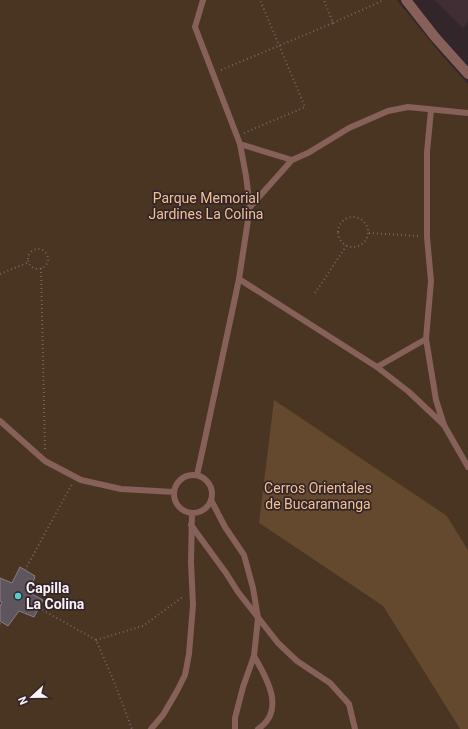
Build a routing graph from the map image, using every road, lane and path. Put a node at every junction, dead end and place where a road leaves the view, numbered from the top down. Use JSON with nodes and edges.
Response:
{"nodes":[{"id":1,"x":203,"y":0,"type":"edge"},
{"id":2,"x":260,"y":0,"type":"edge"},
{"id":3,"x":324,"y":0,"type":"edge"},
{"id":4,"x":384,"y":0,"type":"edge"},
{"id":5,"x":406,"y":0,"type":"edge"},
{"id":6,"x":333,"y":23,"type":"junction"},
{"id":7,"x":279,"y":46,"type":"junction"},
{"id":8,"x":213,"y":74,"type":"junction"},
{"id":9,"x":468,"y":74,"type":"edge"},
{"id":10,"x":431,"y":110,"type":"junction"},
{"id":11,"x":468,"y":113,"type":"edge"},
{"id":12,"x":237,"y":136,"type":"junction"},
{"id":13,"x":240,"y":144,"type":"junction"},
{"id":14,"x":292,"y":160,"type":"junction"},
{"id":15,"x":250,"y":208,"type":"junction"},
{"id":16,"x":368,"y":232,"type":"junction"},
{"id":17,"x":427,"y":237,"type":"junction"},
{"id":18,"x":347,"y":245,"type":"junction"},
{"id":19,"x":29,"y":262,"type":"junction"},
{"id":20,"x":41,"y":268,"type":"junction"},
{"id":21,"x":0,"y":274,"type":"edge"},
{"id":22,"x":239,"y":279,"type":"junction"},
{"id":23,"x":315,"y":293,"type":"dead end"},
{"id":24,"x":426,"y":339,"type":"junction"},
{"id":25,"x":377,"y":368,"type":"junction"},
{"id":26,"x":0,"y":422,"type":"edge"},
{"id":27,"x":444,"y":425,"type":"junction"},
{"id":28,"x":45,"y":460,"type":"junction"},
{"id":29,"x":468,"y":467,"type":"edge"},
{"id":30,"x":196,"y":475,"type":"junction"},
{"id":31,"x":75,"y":477,"type":"junction"},
{"id":32,"x":174,"y":492,"type":"junction"},
{"id":33,"x":211,"y":500,"type":"junction"},
{"id":34,"x":192,"y":513,"type":"junction"},
{"id":35,"x":191,"y":526,"type":"junction"},
{"id":36,"x":25,"y":570,"type":"dead end"},
{"id":37,"x":193,"y":589,"type":"junction"},
{"id":38,"x":39,"y":608,"type":"dead end"},
{"id":39,"x":258,"y":618,"type":"junction"},
{"id":40,"x":96,"y":640,"type":"junction"},
{"id":41,"x":254,"y":656,"type":"junction"},
{"id":42,"x":132,"y":729,"type":"edge"},
{"id":43,"x":151,"y":729,"type":"edge"},
{"id":44,"x":235,"y":729,"type":"edge"},
{"id":45,"x":258,"y":729,"type":"edge"},
{"id":46,"x":355,"y":729,"type":"edge"}],
"edges":[{"from":1,"to":8,"type":"lane"},
{"from":2,"to":7,"type":"path"},
{"from":3,"to":6,"type":"path"},
{"from":4,"to":6,"type":"path"},
{"from":5,"to":9,"type":"street"},
{"from":6,"to":7,"type":"path"},
{"from":7,"to":8,"type":"path"},
{"from":7,"to":12,"type":"path"},
{"from":8,"to":12,"type":"lane"},
{"from":10,"to":11,"type":"lane"},
{"from":10,"to":14,"type":"lane"},
{"from":10,"to":17,"type":"lane"},
{"from":12,"to":13,"type":"lane"},
{"from":13,"to":14,"type":"lane"},
{"from":13,"to":15,"type":"lane"},
{"from":14,"to":15,"type":"lane"},
{"from":15,"to":22,"type":"lane"},
{"from":16,"to":17,"type":"path"},
{"from":16,"to":18,"type":"path"},
{"from":16,"to":18,"type":"path"},
{"from":17,"to":24,"type":"lane"},
{"from":18,"to":23,"type":"path"},
{"from":19,"to":20,"type":"path"},
{"from":19,"to":20,"type":"path"},
{"from":19,"to":21,"type":"path"},
{"from":20,"to":28,"type":"path"},
{"from":22,"to":25,"type":"lane"},
{"from":22,"to":30,"type":"lane"},
{"from":24,"to":25,"type":"lane"},
{"from":24,"to":27,"type":"lane"},
{"from":25,"to":27,"type":"lane"},
{"from":26,"to":28,"type":"lane"},
{"from":27,"to":29,"type":"lane"},
{"from":28,"to":31,"type":"lane"},
{"from":30,"to":32,"type":"lane"},
{"from":30,"to":33,"type":"lane"},
{"from":31,"to":32,"type":"lane"},
{"from":31,"to":36,"type":"path"},
{"from":32,"to":34,"type":"lane"},
{"from":33,"to":34,"type":"lane"},
{"from":33,"to":39,"type":"lane"},
{"from":34,"to":35,"type":"lane"},
{"from":35,"to":37,"type":"lane"},
{"from":35,"to":39,"type":"lane"},
{"from":37,"to":40,"type":"path"},
{"from":37,"to":43,"type":"lane"},
{"from":38,"to":40,"type":"path"},
{"from":39,"to":41,"type":"lane"},
{"from":39,"to":46,"type":"lane"},
{"from":40,"to":42,"type":"path"},
{"from":41,"to":44,"type":"lane"},
{"from":41,"to":45,"type":"lane"}]}
